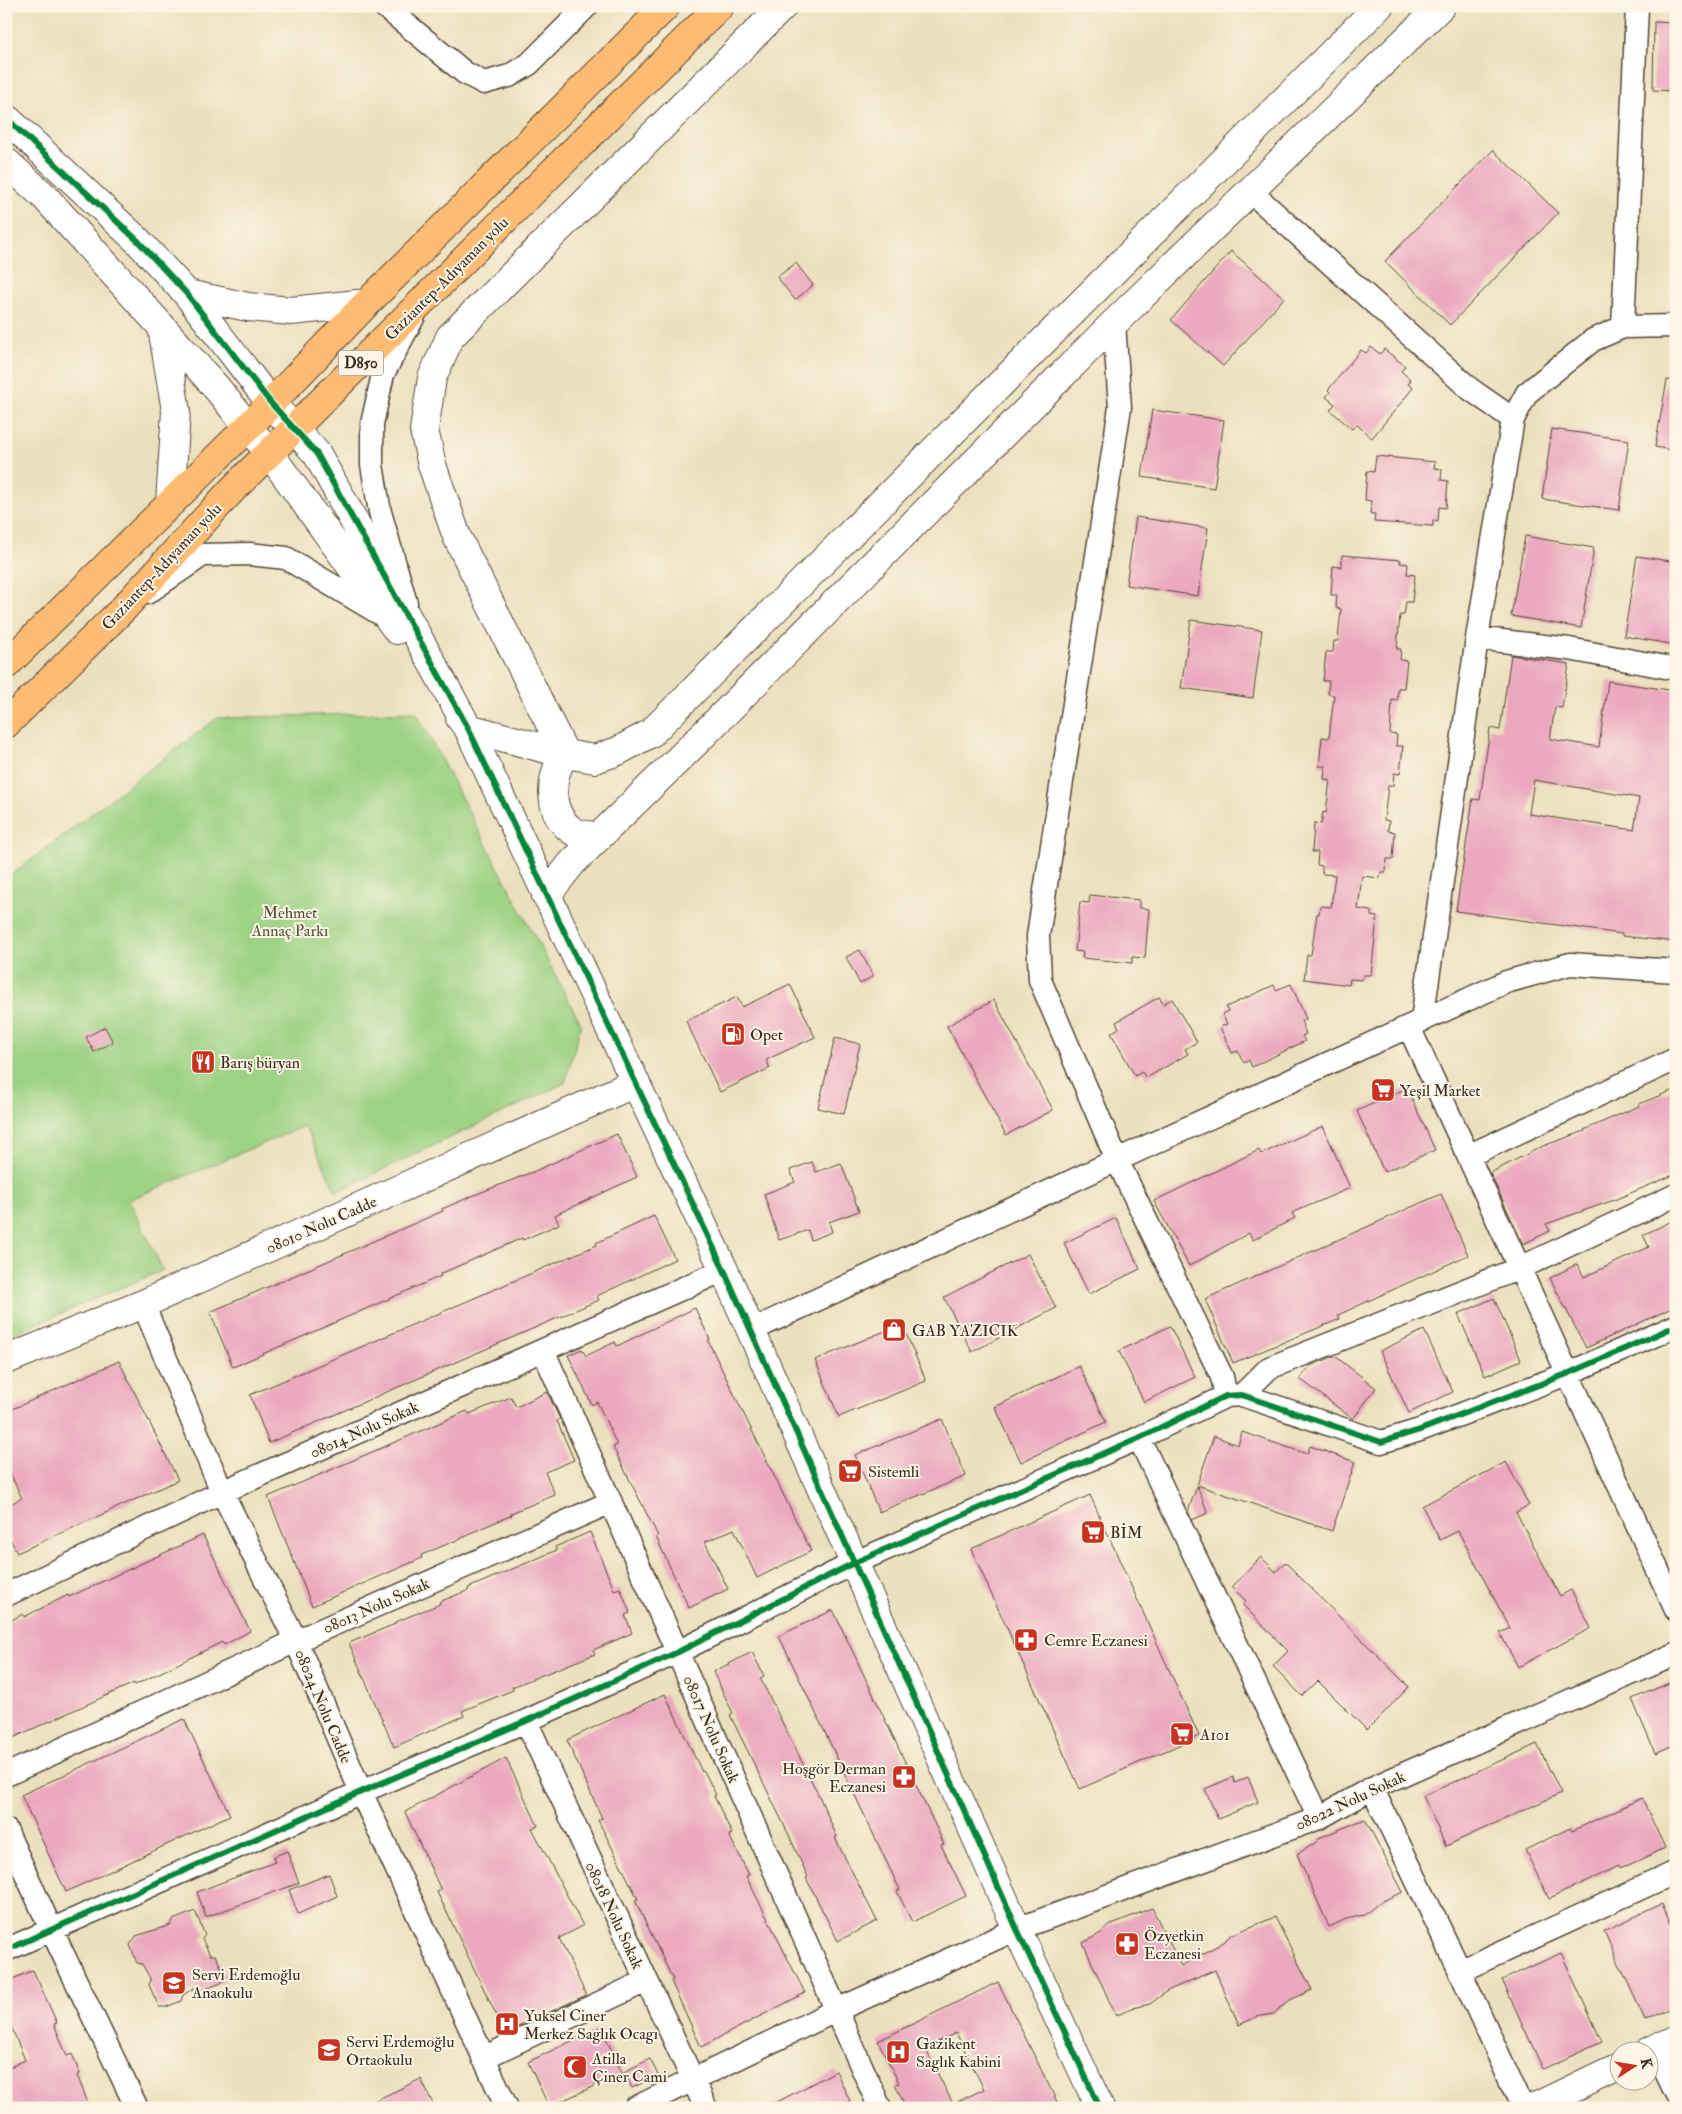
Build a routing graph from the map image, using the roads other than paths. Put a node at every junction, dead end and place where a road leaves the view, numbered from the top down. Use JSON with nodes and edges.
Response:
{"nodes":[{"id":1,"x":384,"y":6,"type":"edge"},
{"id":2,"x":588,"y":6,"type":"edge"},
{"id":3,"x":666,"y":6,"type":"edge"},
{"id":4,"x":720,"y":6,"type":"edge"},
{"id":5,"x":783,"y":6,"type":"edge"},
{"id":6,"x":1379,"y":6,"type":"edge"},
{"id":7,"x":1441,"y":6,"type":"edge"},
{"id":8,"x":1638,"y":6,"type":"edge"},
{"id":9,"x":8,"y":117,"type":"edge"},
{"id":10,"x":6,"y":162,"type":"edge"},
{"id":11,"x":1250,"y":191,"type":"junction"},
{"id":12,"x":187,"y":294,"type":"junction"},
{"id":13,"x":367,"y":303,"type":"junction"},
{"id":14,"x":420,"y":304,"type":"junction"},
{"id":15,"x":1114,"y":323,"type":"junction"},
{"id":16,"x":1676,"y":326,"type":"edge"},
{"id":17,"x":162,"y":327,"type":"junction"},
{"id":18,"x":1624,"y":327,"type":"junction"},
{"id":19,"x":270,"y":402,"type":"junction"},
{"id":20,"x":1513,"y":419,"type":"junction"},
{"id":21,"x":249,"y":426,"type":"junction"},
{"id":22,"x":295,"y":428,"type":"junction"},
{"id":23,"x":270,"y":454,"type":"junction"},
{"id":24,"x":170,"y":503,"type":"junction"},
{"id":25,"x":123,"y":609,"type":"junction"},
{"id":26,"x":388,"y":618,"type":"junction"},
{"id":27,"x":414,"y":630,"type":"junction"},
{"id":28,"x":1477,"y":638,"type":"junction"},
{"id":29,"x":6,"y":665,"type":"edge"},
{"id":30,"x":1676,"y":668,"type":"edge"},
{"id":31,"x":6,"y":724,"type":"edge"},
{"id":32,"x":468,"y":728,"type":"junction"},
{"id":33,"x":565,"y":754,"type":"junction"},
{"id":34,"x":599,"y":837,"type":"junction"},
{"id":35,"x":546,"y":896,"type":"junction"},
{"id":36,"x":1676,"y":971,"type":"edge"},
{"id":37,"x":1415,"y":1024,"type":"junction"},
{"id":38,"x":1676,"y":1059,"type":"edge"},
{"id":39,"x":634,"y":1083,"type":"junction"},
{"id":40,"x":1468,"y":1156,"type":"junction"},
{"id":41,"x":1117,"y":1160,"type":"junction"},
{"id":42,"x":1676,"y":1195,"type":"edge"},
{"id":43,"x":1520,"y":1268,"type":"junction"},
{"id":44,"x":724,"y":1270,"type":"junction"},
{"id":45,"x":143,"y":1304,"type":"junction"},
{"id":46,"x":1676,"y":1326,"type":"edge"},
{"id":47,"x":750,"y":1331,"type":"junction"},
{"id":48,"x":543,"y":1350,"type":"junction"},
{"id":49,"x":6,"y":1360,"type":"edge"},
{"id":50,"x":1566,"y":1374,"type":"junction"},
{"id":51,"x":1234,"y":1395,"type":"junction"},
{"id":52,"x":1139,"y":1438,"type":"junction"},
{"id":53,"x":222,"y":1492,"type":"junction"},
{"id":54,"x":611,"y":1502,"type":"junction"},
{"id":55,"x":854,"y":1563,"type":"junction"},
{"id":56,"x":6,"y":1595,"type":"edge"},
{"id":57,"x":1676,"y":1610,"type":"edge"},
{"id":58,"x":296,"y":1641,"type":"junction"},
{"id":59,"x":678,"y":1652,"type":"junction"},
{"id":60,"x":1676,"y":1654,"type":"edge"},
{"id":61,"x":526,"y":1721,"type":"junction"},
{"id":62,"x":6,"y":1775,"type":"edge"},
{"id":63,"x":1372,"y":1788,"type":"junction"},
{"id":64,"x":361,"y":1792,"type":"junction"},
{"id":65,"x":1319,"y":1818,"type":"junction"},
{"id":66,"x":6,"y":1830,"type":"edge"},
{"id":67,"x":1676,"y":1872,"type":"edge"},
{"id":68,"x":51,"y":1929,"type":"junction"},
{"id":69,"x":1017,"y":1929,"type":"junction"},
{"id":70,"x":6,"y":1950,"type":"edge"},
{"id":71,"x":1460,"y":1971,"type":"junction"},
{"id":72,"x":646,"y":1981,"type":"junction"},
{"id":73,"x":837,"y":2010,"type":"junction"},
{"id":74,"x":1660,"y":2047,"type":"edge"},
{"id":75,"x":483,"y":2058,"type":"junction"},
{"id":76,"x":1610,"y":2071,"type":"edge"},
{"id":77,"x":693,"y":2078,"type":"junction"},
{"id":78,"x":1676,"y":2093,"type":"edge"},
{"id":79,"x":137,"y":2108,"type":"edge"},
{"id":80,"x":507,"y":2108,"type":"edge"},
{"id":81,"x":635,"y":2108,"type":"edge"},
{"id":82,"x":706,"y":2108,"type":"edge"},
{"id":83,"x":880,"y":2108,"type":"edge"},
{"id":84,"x":1100,"y":2108,"type":"edge"},
{"id":85,"x":1523,"y":2108,"type":"edge"},
{"id":86,"x":1533,"y":2108,"type":"edge"}],
"edges":[{"from":1,"to":2,"type":"street"},
{"from":3,"to":13,"type":"highway","number":"D850"},
{"from":4,"to":14,"type":"highway","name":"Gaziantep-Adıyaman yolu","number":"D850"},
{"from":5,"to":33,"type":"street"},
{"from":6,"to":33,"type":"street"},
{"from":7,"to":11,"type":"street"},
{"from":8,"to":18,"type":"street"},
{"from":9,"to":12,"type":"street"},
{"from":10,"to":17,"type":"street"},
{"from":11,"to":15,"type":"street"},
{"from":11,"to":20,"type":"street"},
{"from":12,"to":13,"type":"street"},
{"from":12,"to":19,"type":"street"},
{"from":13,"to":19,"type":"highway","number":"D850"},
{"from":14,"to":22,"type":"highway","name":"Gaziantep-Adıyaman yolu","number":"D850"},
{"from":14,"to":27,"type":"street"},
{"from":15,"to":34,"type":"street"},
{"from":15,"to":41,"type":"street"},
{"from":16,"to":18,"type":"street"},
{"from":17,"to":21,"type":"street"},
{"from":17,"to":24,"type":"street"},
{"from":18,"to":20,"type":"street"},
{"from":19,"to":21,"type":"highway","number":"D850"},
{"from":19,"to":22,"type":"street"},
{"from":20,"to":28,"type":"street"},
{"from":21,"to":23,"type":"street"},
{"from":21,"to":24,"type":"highway","number":"D850"},
{"from":22,"to":23,"type":"highway","name":"Gaziantep-Adıyaman yolu","number":"D850"},
{"from":22,"to":27,"type":"street"},
{"from":23,"to":25,"type":"highway","name":"Gaziantep-Adıyaman yolu","number":"D850"},
{"from":23,"to":26,"type":"street"},
{"from":24,"to":29,"type":"highway","number":"D850"},
{"from":25,"to":26,"type":"street"},
{"from":25,"to":31,"type":"highway","name":"Gaziantep-Adıyaman yolu","number":"D850"},
{"from":26,"to":32,"type":"street"},
{"from":27,"to":32,"type":"street"},
{"from":28,"to":30,"type":"street"},
{"from":28,"to":37,"type":"street"},
{"from":32,"to":33,"type":"street"},
{"from":32,"to":35,"type":"street"},
{"from":33,"to":34,"type":"street"},
{"from":34,"to":35,"type":"street"},
{"from":35,"to":39,"type":"street"},
{"from":36,"to":37,"type":"street"},
{"from":37,"to":40,"type":"street"},
{"from":37,"to":41,"type":"street"},
{"from":38,"to":40,"type":"street"},
{"from":39,"to":44,"type":"street"},
{"from":39,"to":45,"type":"street","name":"08010 Nolu Cadde"},
{"from":40,"to":43,"type":"street"},
{"from":41,"to":47,"type":"street"},
{"from":41,"to":51,"type":"street"},
{"from":42,"to":43,"type":"street"},
{"from":43,"to":50,"type":"street"},
{"from":43,"to":51,"type":"street"},
{"from":44,"to":47,"type":"street"},
{"from":44,"to":48,"type":"street","name":"08014 Nolu Sokak"},
{"from":45,"to":49,"type":"street","name":"08010 Nolu Cadde"},
{"from":45,"to":53,"type":"street","name":"08024 Nolu Cadde"},
{"from":46,"to":50,"type":"street"},
{"from":47,"to":55,"type":"street"},
{"from":48,"to":53,"type":"street","name":"08014 Nolu Sokak"},
{"from":48,"to":54,"type":"street","name":"08017 Nolu Sokak"},
{"from":50,"to":51,"type":"street"},
{"from":50,"to":57,"type":"street"},
{"from":51,"to":52,"type":"street"},
{"from":52,"to":55,"type":"street"},
{"from":52,"to":65,"type":"street"},
{"from":53,"to":56,"type":"street","name":"08014 Nolu Sokak"},
{"from":53,"to":58,"type":"street","name":"08024 Nolu Cadde"},
{"from":54,"to":58,"type":"street","name":"08013 Nolu Sokak"},
{"from":54,"to":59,"type":"street","name":"08017 Nolu Sokak"},
{"from":55,"to":59,"type":"street"},
{"from":55,"to":69,"type":"street"},
{"from":58,"to":62,"type":"street","name":"08013 Nolu Sokak"},
{"from":58,"to":64,"type":"street","name":"08024 Nolu Cadde"},
{"from":59,"to":61,"type":"street"},
{"from":59,"to":73,"type":"street","name":"08017 Nolu Sokak"},
{"from":60,"to":63,"type":"street","name":"08022 Nolu Sokak"},
{"from":61,"to":64,"type":"street"},
{"from":61,"to":72,"type":"street","name":"08018 Nolu Sokak"},
{"from":63,"to":65,"type":"street","name":"08022 Nolu Sokak"},
{"from":63,"to":71,"type":"street"},
{"from":64,"to":68,"type":"street"},
{"from":64,"to":75,"type":"street","name":"08024 Nolu Cadde"},
{"from":65,"to":69,"type":"street","name":"08022 Nolu Sokak"},
{"from":66,"to":68,"type":"street"},
{"from":67,"to":71,"type":"street"},
{"from":68,"to":70,"type":"street"},
{"from":68,"to":79,"type":"street"},
{"from":69,"to":73,"type":"street","name":"08022 Nolu Sokak"},
{"from":69,"to":84,"type":"street"},
{"from":71,"to":85,"type":"street"},
{"from":72,"to":75,"type":"street"},
{"from":72,"to":77,"type":"street","name":"08018 Nolu Sokak"},
{"from":73,"to":77,"type":"street","name":"08022 Nolu Sokak"},
{"from":73,"to":83,"type":"street","name":"08017 Nolu Sokak"},
{"from":74,"to":78,"type":"street"},
{"from":75,"to":80,"type":"street","name":"08024 Nolu Cadde"},
{"from":76,"to":86,"type":"street"},
{"from":77,"to":81,"type":"street","name":"08022 Nolu Sokak"},
{"from":77,"to":82,"type":"street","name":"08018 Nolu Sokak"}]}
